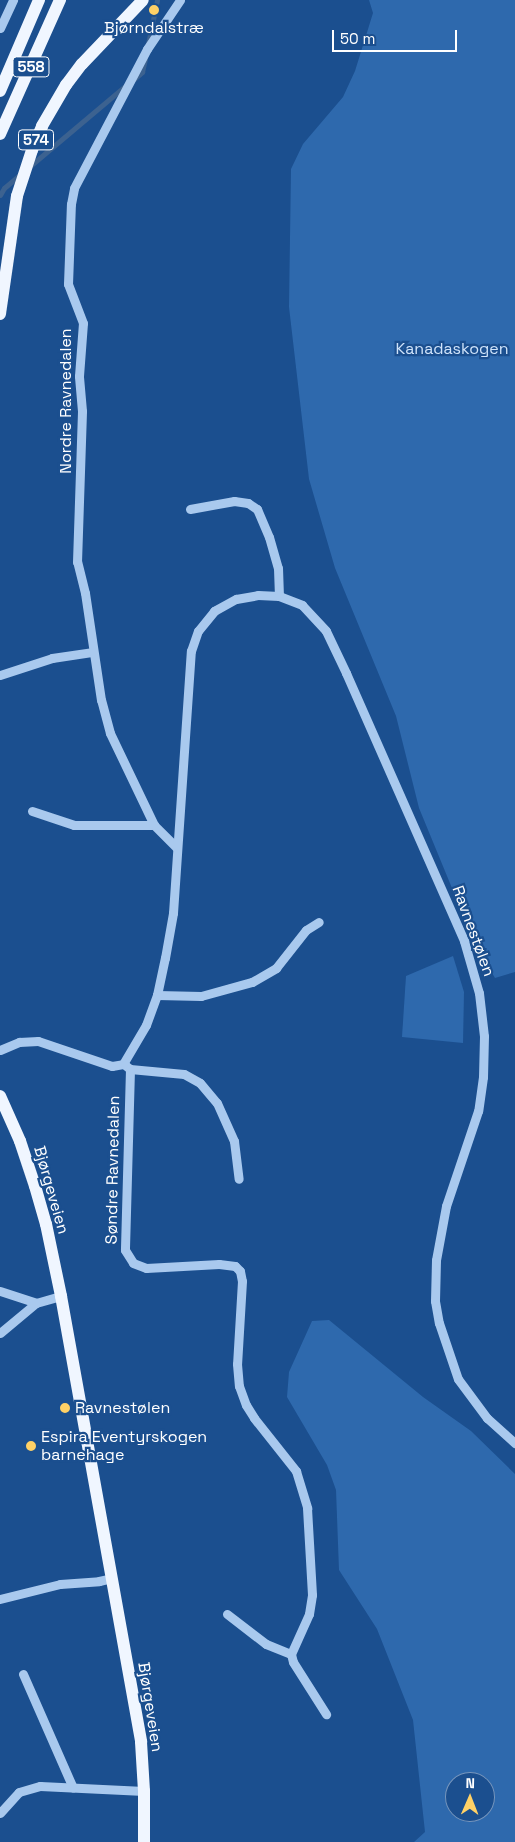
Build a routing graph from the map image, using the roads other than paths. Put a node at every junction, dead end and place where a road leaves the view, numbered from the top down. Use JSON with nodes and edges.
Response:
{"nodes":[{"id":1,"x":39,"y":0,"type":"edge"},
{"id":2,"x":60,"y":0,"type":"edge"},
{"id":3,"x":143,"y":0,"type":"edge"},
{"id":4,"x":180,"y":0,"type":"edge"},
{"id":5,"x":11,"y":3,"type":"edge"},
{"id":6,"x":0,"y":8,"type":"edge"},
{"id":7,"x":0,"y":28,"type":"edge"},
{"id":8,"x":0,"y":91,"type":"edge"},
{"id":9,"x":0,"y":134,"type":"edge"},
{"id":10,"x":0,"y":314,"type":"edge"},
{"id":11,"x":190,"y":509,"type":"dead end"},
{"id":12,"x":279,"y":596,"type":"junction"},
{"id":13,"x":92,"y":652,"type":"junction"},
{"id":14,"x":0,"y":676,"type":"edge"},
{"id":15,"x":32,"y":810,"type":"dead end"},
{"id":16,"x":154,"y":825,"type":"junction"},
{"id":17,"x":176,"y":846,"type":"junction"},
{"id":18,"x":319,"y":922,"type":"dead end"},
{"id":19,"x":157,"y":995,"type":"junction"},
{"id":20,"x":0,"y":1050,"type":"edge"},
{"id":21,"x":126,"y":1066,"type":"junction"},
{"id":22,"x":0,"y":1096,"type":"edge"},
{"id":23,"x":239,"y":1179,"type":"dead end"},
{"id":24,"x":0,"y":1292,"type":"edge"},
{"id":25,"x":61,"y":1296,"type":"junction"},
{"id":26,"x":36,"y":1303,"type":"junction"},
{"id":27,"x":0,"y":1333,"type":"edge"},
{"id":28,"x":515,"y":1443,"type":"edge"},
{"id":29,"x":112,"y":1578,"type":"junction"},
{"id":30,"x":0,"y":1599,"type":"edge"},
{"id":31,"x":227,"y":1614,"type":"dead end"},
{"id":32,"x":291,"y":1654,"type":"junction"},
{"id":33,"x":23,"y":1674,"type":"dead end"},
{"id":34,"x":326,"y":1714,"type":"dead end"},
{"id":35,"x":73,"y":1788,"type":"junction"},
{"id":36,"x":144,"y":1791,"type":"junction"},
{"id":37,"x":0,"y":1813,"type":"edge"},
{"id":38,"x":144,"y":1842,"type":"edge"}],
"edges":[{"from":1,"to":8,"type":"main road","number":"558"},
{"from":2,"to":9,"type":"main road","number":"558"},
{"from":3,"to":10,"type":"main road","number":"574"},
{"from":4,"to":13,"type":"street","name":"Nordre Ravnedalen"},
{"from":5,"to":6,"type":"street"},
{"from":5,"to":7,"type":"street"},
{"from":11,"to":12,"type":"street"},
{"from":12,"to":17,"type":"street","name":"Ravnestølen"},
{"from":12,"to":28,"type":"street","name":"Ravnestølen"},
{"from":13,"to":14,"type":"street"},
{"from":13,"to":16,"type":"street","name":"Nordre Ravnedalen"},
{"from":15,"to":16,"type":"street"},
{"from":16,"to":17,"type":"street","name":"Nordre Ravnedalen"},
{"from":17,"to":19,"type":"street","name":"Ravnestølen"},
{"from":18,"to":19,"type":"street"},
{"from":19,"to":21,"type":"street","name":"Ravnestølen"},
{"from":20,"to":21,"type":"street"},
{"from":21,"to":23,"type":"street"},
{"from":21,"to":32,"type":"street","name":"Søndre Ravnedalen"},
{"from":22,"to":25,"type":"main road","name":"Bjørgeveien"},
{"from":24,"to":26,"type":"street"},
{"from":25,"to":26,"type":"street"},
{"from":25,"to":29,"type":"main road","name":"Bjørgeveien"},
{"from":26,"to":27,"type":"street"},
{"from":29,"to":30,"type":"street"},
{"from":29,"to":36,"type":"main road","name":"Bjørgeveien"},
{"from":31,"to":32,"type":"street"},
{"from":32,"to":34,"type":"street"},
{"from":33,"to":35,"type":"street"},
{"from":35,"to":36,"type":"street"},
{"from":35,"to":37,"type":"street"},
{"from":36,"to":38,"type":"main road","name":"Bjørgeveien"}]}
